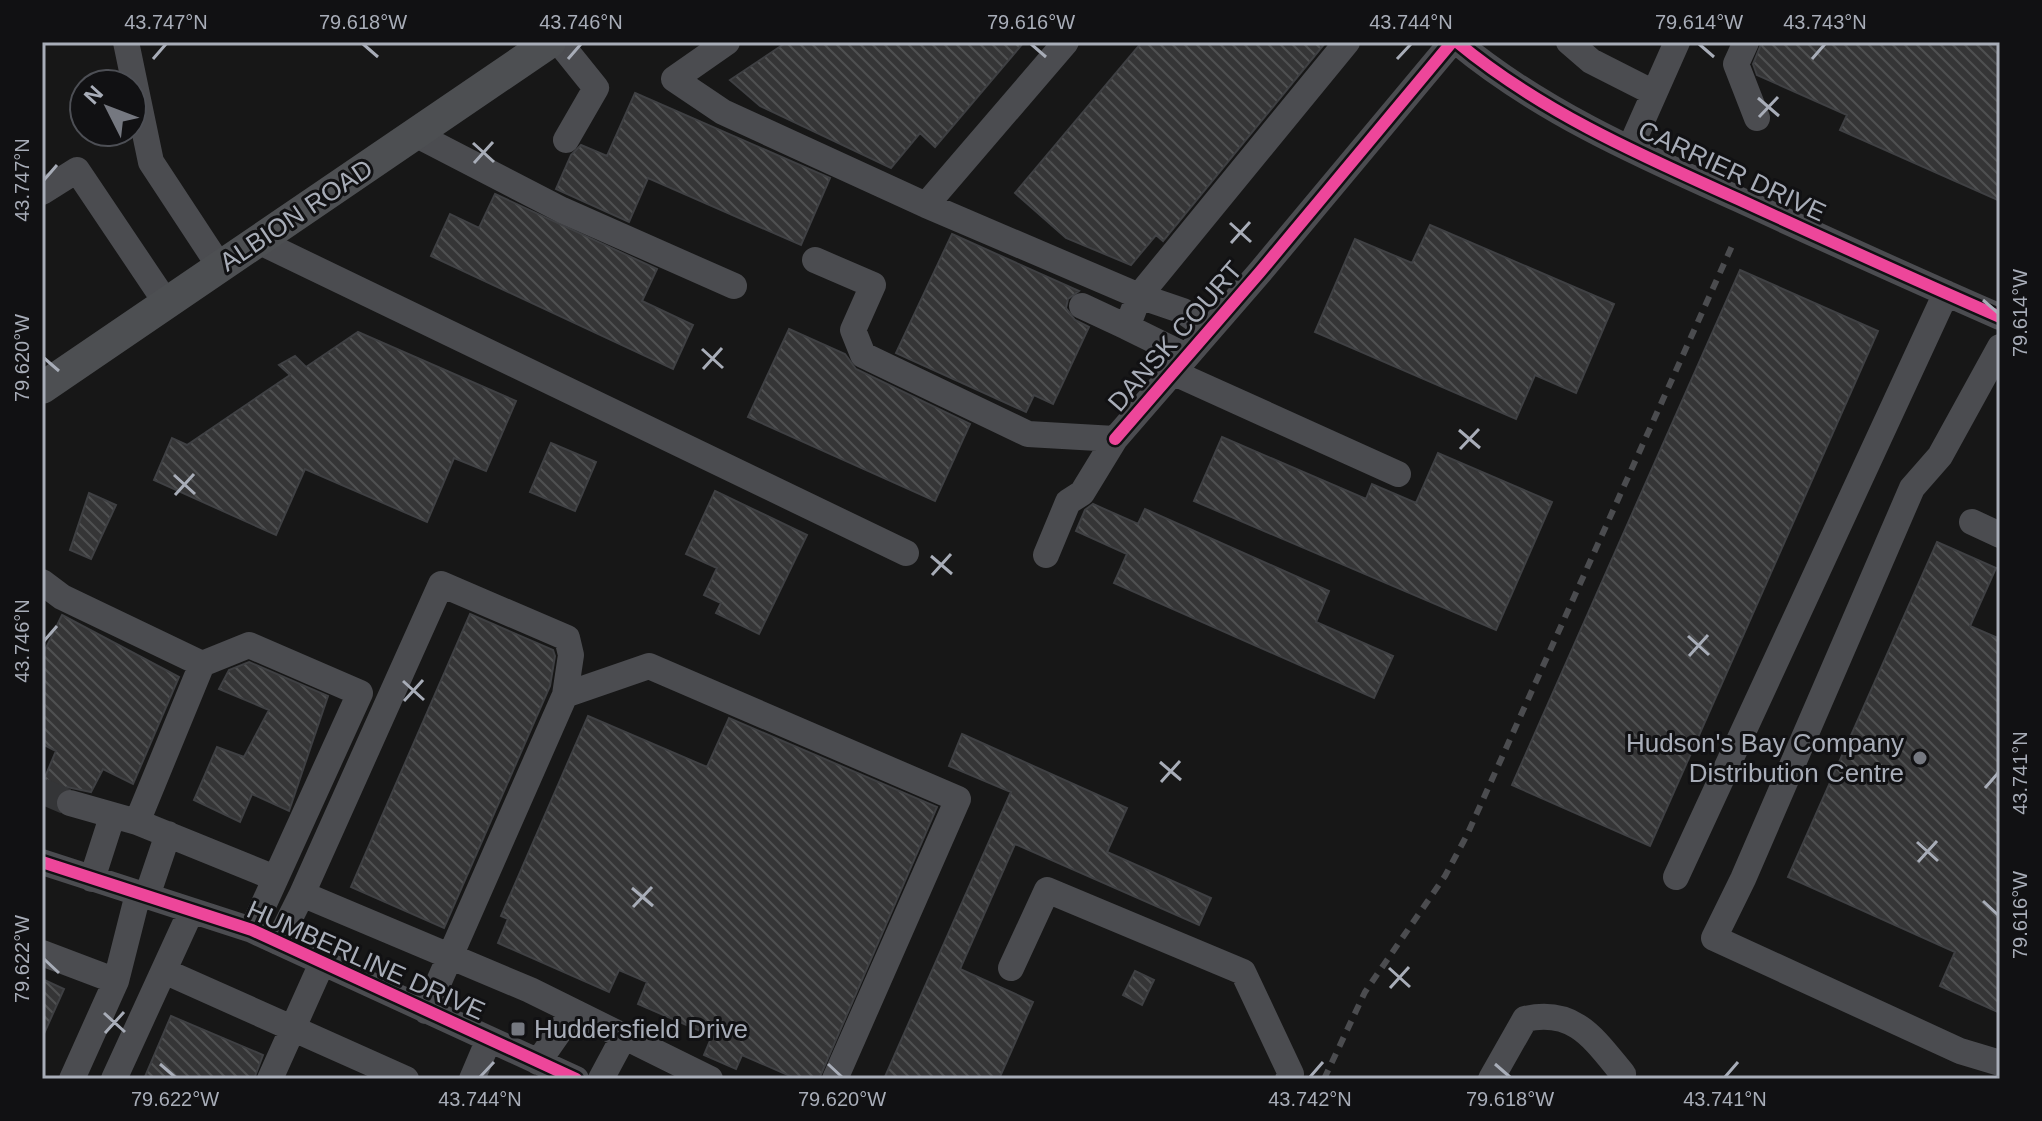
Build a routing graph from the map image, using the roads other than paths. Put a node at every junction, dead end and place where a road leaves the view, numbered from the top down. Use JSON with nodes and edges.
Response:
{"nodes":[{"id":1,"x":126,"y":42,"type":"edge"},
{"id":2,"x":550,"y":42,"type":"edge"},
{"id":3,"x":559,"y":42,"type":"edge"},
{"id":4,"x":727,"y":42,"type":"edge"},
{"id":5,"x":1066,"y":42,"type":"edge"},
{"id":6,"x":1347,"y":42,"type":"edge"},
{"id":7,"x":1454,"y":42,"type":"edge"},
{"id":8,"x":1569,"y":42,"type":"edge"},
{"id":9,"x":1677,"y":42,"type":"edge"},
{"id":10,"x":1746,"y":42,"type":"edge"},
{"id":11,"x":1654,"y":93,"type":"junction"},
{"id":12,"x":1757,"y":118,"type":"dead end"},
{"id":13,"x":415,"y":134,"type":"junction"},
{"id":14,"x":566,"y":140,"type":"dead end"},
{"id":15,"x":1630,"y":148,"type":"junction"},
{"id":16,"x":42,"y":192,"type":"edge"},
{"id":17,"x":926,"y":205,"type":"junction"},
{"id":18,"x":258,"y":241,"type":"junction"},
{"id":19,"x":815,"y":260,"type":"dead end"},
{"id":20,"x":220,"y":267,"type":"junction"},
{"id":21,"x":734,"y":286,"type":"dead end"},
{"id":22,"x":1946,"y":293,"type":"junction"},
{"id":23,"x":1139,"y":296,"type":"junction"},
{"id":24,"x":167,"y":304,"type":"junction"},
{"id":25,"x":1082,"y":306,"type":"dead end"},
{"id":26,"x":2000,"y":317,"type":"edge"},
{"id":27,"x":1127,"y":327,"type":"junction"},
{"id":28,"x":1209,"y":330,"type":"junction"},
{"id":29,"x":2000,"y":347,"type":"edge"},
{"id":30,"x":1179,"y":364,"type":"junction"},
{"id":31,"x":42,"y":388,"type":"edge"},
{"id":32,"x":1115,"y":439,"type":"junction"},
{"id":33,"x":1398,"y":474,"type":"dead end"},
{"id":34,"x":1972,"y":522,"type":"dead end"},
{"id":35,"x":2000,"y":535,"type":"edge"},
{"id":36,"x":906,"y":553,"type":"dead end"},
{"id":37,"x":1046,"y":555,"type":"dead end"},
{"id":38,"x":42,"y":582,"type":"edge"},
{"id":39,"x":202,"y":664,"type":"junction"},
{"id":40,"x":565,"y":695,"type":"junction"},
{"id":41,"x":70,"y":803,"type":"tunnel mouth"},
{"id":42,"x":125,"y":819,"type":"junction"},
{"id":43,"x":168,"y":834,"type":"junction"},
{"id":44,"x":42,"y":862,"type":"edge"},
{"id":45,"x":1676,"y":877,"type":"dead end"},
{"id":46,"x":275,"y":878,"type":"junction"},
{"id":47,"x":92,"y":879,"type":"junction"},
{"id":48,"x":302,"y":894,"type":"junction"},
{"id":49,"x":142,"y":895,"type":"junction"},
{"id":50,"x":191,"y":911,"type":"junction"},
{"id":51,"x":252,"y":930,"type":"junction"},
{"id":52,"x":278,"y":942,"type":"junction"},
{"id":53,"x":42,"y":953,"type":"edge"},
{"id":54,"x":451,"y":957,"type":"junction"},
{"id":55,"x":322,"y":963,"type":"junction"},
{"id":56,"x":1011,"y":968,"type":"dead end"},
{"id":57,"x":164,"y":971,"type":"junction"},
{"id":58,"x":116,"y":981,"type":"junction"},
{"id":59,"x":426,"y":1011,"type":"junction"},
{"id":60,"x":573,"y":1012,"type":"junction"},
{"id":61,"x":293,"y":1028,"type":"junction"},
{"id":62,"x":623,"y":1038,"type":"junction"},
{"id":63,"x":489,"y":1039,"type":"junction"},
{"id":64,"x":538,"y":1062,"type":"junction"},
{"id":65,"x":2000,"y":1063,"type":"edge"},
{"id":66,"x":72,"y":1079,"type":"edge"},
{"id":67,"x":114,"y":1079,"type":"edge"},
{"id":68,"x":270,"y":1079,"type":"edge"},
{"id":69,"x":406,"y":1079,"type":"edge"},
{"id":70,"x":472,"y":1079,"type":"edge"},
{"id":71,"x":576,"y":1079,"type":"edge"},
{"id":72,"x":601,"y":1079,"type":"edge"},
{"id":73,"x":710,"y":1079,"type":"edge"},
{"id":74,"x":835,"y":1079,"type":"edge"},
{"id":75,"x":1288,"y":1079,"type":"edge"},
{"id":76,"x":1491,"y":1079,"type":"edge"},
{"id":77,"x":1621,"y":1079,"type":"edge"}],
"edges":[{"from":1,"to":20,"type":"street"},
{"from":2,"to":13,"type":"main road","name":"ALBION ROAD"},
{"from":3,"to":14,"type":"street"},
{"from":4,"to":17,"type":"street"},
{"from":5,"to":17,"type":"street"},
{"from":6,"to":23,"type":"street"},
{"from":7,"to":15,"type":"street","name":"CARRIER DRIVE"},
{"from":7,"to":28,"type":"street","name":"DANSK COURT"},
{"from":8,"to":11,"type":"street"},
{"from":9,"to":11,"type":"street"},
{"from":10,"to":12,"type":"street"},
{"from":11,"to":15,"type":"street"},
{"from":13,"to":18,"type":"main road","name":"ALBION ROAD"},
{"from":13,"to":21,"type":"street"},
{"from":15,"to":22,"type":"street","name":"CARRIER DRIVE"},
{"from":16,"to":24,"type":"street"},
{"from":17,"to":23,"type":"street"},
{"from":18,"to":20,"type":"main road","name":"ALBION ROAD"},
{"from":18,"to":36,"type":"street"},
{"from":19,"to":32,"type":"street"},
{"from":20,"to":24,"type":"main road","name":"ALBION ROAD"},
{"from":22,"to":26,"type":"street","name":"CARRIER DRIVE"},
{"from":22,"to":45,"type":"street"},
{"from":23,"to":27,"type":"street"},
{"from":23,"to":28,"type":"street"},
{"from":24,"to":31,"type":"main road","name":"ALBION ROAD"},
{"from":25,"to":27,"type":"street"},
{"from":27,"to":30,"type":"street"},
{"from":28,"to":30,"type":"street","name":"DANSK COURT"},
{"from":29,"to":65,"type":"street"},
{"from":30,"to":32,"type":"street","name":"DANSK COURT"},
{"from":30,"to":33,"type":"street"},
{"from":32,"to":37,"type":"street","name":"DANSK COURT"},
{"from":34,"to":35,"type":"street"},
{"from":38,"to":39,"type":"street"},
{"from":39,"to":42,"type":"street"},
{"from":39,"to":46,"type":"street"},
{"from":40,"to":48,"type":"street"},
{"from":40,"to":54,"type":"street"},
{"from":40,"to":74,"type":"street"},
{"from":41,"to":42,"type":"street"},
{"from":42,"to":43,"type":"street"},
{"from":42,"to":47,"type":"street"},
{"from":43,"to":46,"type":"street"},
{"from":43,"to":49,"type":"street"},
{"from":44,"to":47,"type":"street","name":"HUMBERLINE DRIVE"},
{"from":46,"to":51,"type":"street"},
{"from":47,"to":49,"type":"street","name":"HUMBERLINE DRIVE"},
{"from":48,"to":52,"type":"street"},
{"from":48,"to":54,"type":"street"},
{"from":49,"to":50,"type":"street","name":"HUMBERLINE DRIVE"},
{"from":49,"to":58,"type":"street"},
{"from":50,"to":51,"type":"street","name":"HUMBERLINE DRIVE"},
{"from":50,"to":57,"type":"street"},
{"from":51,"to":52,"type":"street","name":"HUMBERLINE DRIVE"},
{"from":52,"to":55,"type":"street","name":"HUMBERLINE DRIVE"},
{"from":53,"to":58,"type":"street"},
{"from":54,"to":59,"type":"street"},
{"from":54,"to":60,"type":"street"},
{"from":55,"to":59,"type":"street","name":"HUMBERLINE DRIVE"},
{"from":55,"to":61,"type":"street"},
{"from":56,"to":75,"type":"street"},
{"from":57,"to":61,"type":"street"},
{"from":57,"to":67,"type":"street"},
{"from":58,"to":66,"type":"street"},
{"from":59,"to":63,"type":"street","name":"HUMBERLINE DRIVE"},
{"from":60,"to":62,"type":"street"},
{"from":60,"to":64,"type":"street"},
{"from":61,"to":68,"type":"street"},
{"from":61,"to":69,"type":"street"},
{"from":62,"to":72,"type":"street"},
{"from":62,"to":73,"type":"street"},
{"from":63,"to":64,"type":"street","name":"HUMBERLINE DRIVE"},
{"from":63,"to":70,"type":"street"},
{"from":64,"to":71,"type":"street","name":"HUMBERLINE DRIVE"},
{"from":76,"to":77,"type":"street"}]}
